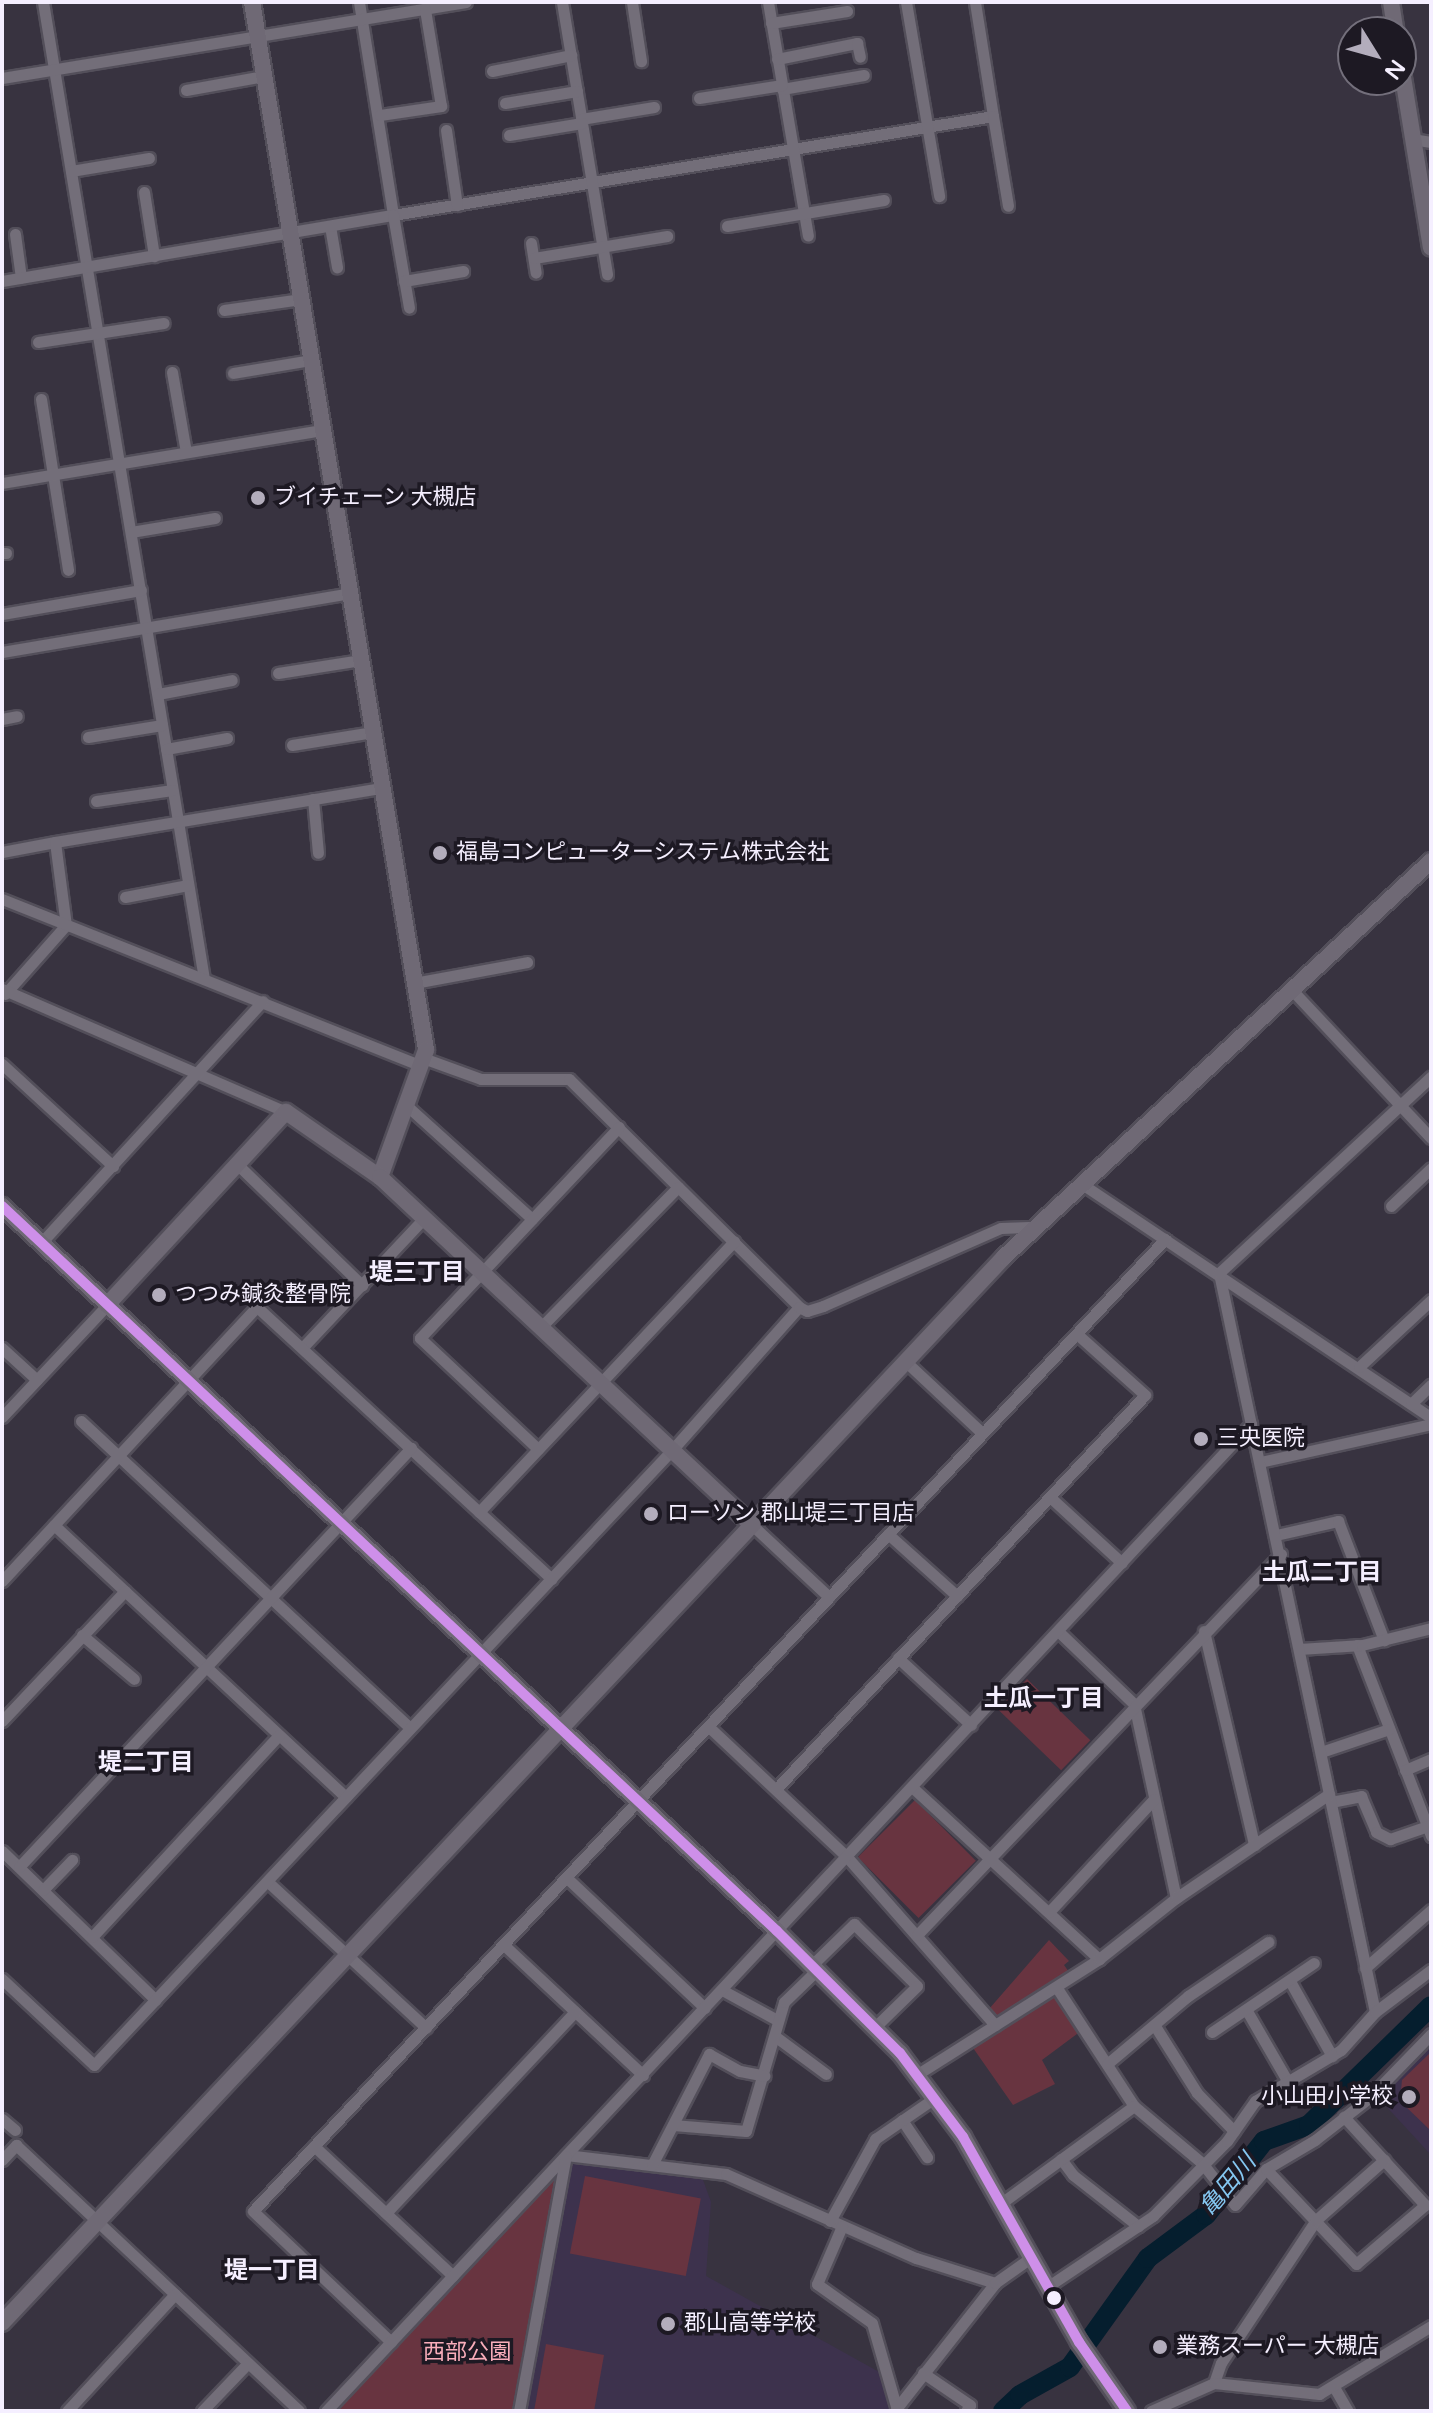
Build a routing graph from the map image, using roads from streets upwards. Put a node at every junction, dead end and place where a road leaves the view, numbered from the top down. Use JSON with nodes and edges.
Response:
{"nodes":[{"id":1,"x":44,"y":2,"type":"edge"},
{"id":2,"x":252,"y":2,"type":"edge"},
{"id":3,"x":359,"y":2,"type":"edge"},
{"id":4,"x":466,"y":2,"type":"edge"},
{"id":5,"x":562,"y":2,"type":"edge"},
{"id":6,"x":632,"y":2,"type":"edge"},
{"id":7,"x":768,"y":2,"type":"edge"},
{"id":8,"x":906,"y":2,"type":"edge"},
{"id":9,"x":975,"y":2,"type":"edge"},
{"id":10,"x":425,"y":9,"type":"junction"},
{"id":11,"x":847,"y":11,"type":"dead end"},
{"id":12,"x":362,"y":19,"type":"junction"},
{"id":13,"x":771,"y":23,"type":"junction"},
{"id":14,"x":258,"y":36,"type":"junction"},
{"id":15,"x":571,"y":55,"type":"junction"},
{"id":16,"x":860,"y":57,"type":"dead end"},
{"id":17,"x":777,"y":59,"type":"junction"},
{"id":18,"x":641,"y":61,"type":"dead end"},
{"id":19,"x":54,"y":69,"type":"junction"},
{"id":20,"x":492,"y":71,"type":"dead end"},
{"id":21,"x":864,"y":75,"type":"dead end"},
{"id":22,"x":264,"y":76,"type":"junction"},
{"id":23,"x":2,"y":78,"type":"edge"},
{"id":24,"x":782,"y":87,"type":"junction"},
{"id":25,"x":186,"y":90,"type":"dead end"},
{"id":26,"x":577,"y":91,"type":"junction"},
{"id":27,"x":1406,"y":96,"type":"edge"},
{"id":28,"x":699,"y":98,"type":"dead end"},
{"id":29,"x":505,"y":103,"type":"dead end"},
{"id":30,"x":654,"y":107,"type":"dead end"},
{"id":31,"x":380,"y":115,"type":"junction"},
{"id":32,"x":993,"y":116,"type":"junction"},
{"id":33,"x":582,"y":121,"type":"junction"},
{"id":34,"x":927,"y":127,"type":"junction"},
{"id":35,"x":446,"y":130,"type":"dead end"},
{"id":36,"x":509,"y":135,"type":"dead end"},
{"id":37,"x":1412,"y":139,"type":"junction"},
{"id":38,"x":1431,"y":142,"type":"edge"},
{"id":39,"x":792,"y":149,"type":"junction"},
{"id":40,"x":149,"y":158,"type":"dead end"},
{"id":41,"x":71,"y":171,"type":"junction"},
{"id":42,"x":591,"y":183,"type":"junction"},
{"id":43,"x":144,"y":192,"type":"dead end"},
{"id":44,"x":939,"y":196,"type":"dead end"},
{"id":45,"x":884,"y":200,"type":"dead end"},
{"id":46,"x":457,"y":205,"type":"junction"},
{"id":47,"x":1008,"y":206,"type":"dead end"},
{"id":48,"x":804,"y":214,"type":"junction"},
{"id":49,"x":393,"y":215,"type":"junction"},
{"id":50,"x":330,"y":226,"type":"junction"},
{"id":51,"x":727,"y":226,"type":"dead end"},
{"id":52,"x":290,"y":233,"type":"junction"},
{"id":53,"x":15,"y":234,"type":"dead end"},
{"id":54,"x":667,"y":236,"type":"dead end"},
{"id":55,"x":808,"y":236,"type":"dead end"},
{"id":56,"x":531,"y":243,"type":"dead end"},
{"id":57,"x":602,"y":247,"type":"junction"},
{"id":58,"x":1431,"y":248,"type":"edge"},
{"id":59,"x":154,"y":256,"type":"junction"},
{"id":60,"x":534,"y":258,"type":"junction"},
{"id":61,"x":86,"y":267,"type":"junction"},
{"id":62,"x":337,"y":267,"type":"dead end"},
{"id":63,"x":463,"y":271,"type":"dead end"},
{"id":64,"x":536,"y":273,"type":"dead end"},
{"id":65,"x":607,"y":274,"type":"dead end"},
{"id":66,"x":21,"y":278,"type":"junction"},
{"id":67,"x":2,"y":281,"type":"edge"},
{"id":68,"x":404,"y":281,"type":"junction"},
{"id":69,"x":301,"y":299,"type":"junction"},
{"id":70,"x":409,"y":308,"type":"dead end"},
{"id":71,"x":224,"y":310,"type":"dead end"},
{"id":72,"x":164,"y":323,"type":"dead end"},
{"id":73,"x":97,"y":333,"type":"junction"},
{"id":74,"x":38,"y":342,"type":"dead end"},
{"id":75,"x":311,"y":360,"type":"junction"},
{"id":76,"x":172,"y":372,"type":"dead end"},
{"id":77,"x":233,"y":373,"type":"dead end"},
{"id":78,"x":41,"y":399,"type":"dead end"},
{"id":79,"x":323,"y":430,"type":"junction"},
{"id":80,"x":186,"y":452,"type":"junction"},
{"id":81,"x":119,"y":463,"type":"junction"},
{"id":82,"x":52,"y":474,"type":"junction"},
{"id":83,"x":2,"y":483,"type":"edge"},
{"id":84,"x":215,"y":518,"type":"dead end"},
{"id":85,"x":131,"y":532,"type":"junction"},
{"id":86,"x":68,"y":570,"type":"dead end"},
{"id":87,"x":141,"y":590,"type":"junction"},
{"id":88,"x":350,"y":593,"type":"junction"},
{"id":89,"x":2,"y":614,"type":"edge"},
{"id":90,"x":148,"y":629,"type":"junction"},
{"id":91,"x":2,"y":652,"type":"edge"},
{"id":92,"x":361,"y":660,"type":"junction"},
{"id":93,"x":278,"y":673,"type":"dead end"},
{"id":94,"x":232,"y":680,"type":"dead end"},
{"id":95,"x":158,"y":694,"type":"junction"},
{"id":96,"x":17,"y":716,"type":"dead end"},
{"id":97,"x":2,"y":719,"type":"edge"},
{"id":98,"x":162,"y":725,"type":"junction"},
{"id":99,"x":373,"y":732,"type":"junction"},
{"id":100,"x":88,"y":737,"type":"dead end"},
{"id":101,"x":227,"y":738,"type":"dead end"},
{"id":102,"x":292,"y":745,"type":"dead end"},
{"id":103,"x":166,"y":749,"type":"junction"},
{"id":104,"x":382,"y":788,"type":"junction"},
{"id":105,"x":172,"y":790,"type":"junction"},
{"id":106,"x":313,"y":799,"type":"junction"},
{"id":107,"x":96,"y":801,"type":"dead end"},
{"id":108,"x":177,"y":822,"type":"junction"},
{"id":109,"x":55,"y":842,"type":"junction"},
{"id":110,"x":2,"y":852,"type":"edge"},
{"id":111,"x":318,"y":853,"type":"dead end"},
{"id":112,"x":1431,"y":861,"type":"edge"},
{"id":113,"x":188,"y":885,"type":"junction"},
{"id":114,"x":125,"y":897,"type":"dead end"},
{"id":115,"x":2,"y":899,"type":"edge"},
{"id":116,"x":66,"y":925,"type":"junction"},
{"id":117,"x":527,"y":962,"type":"dead end"},
{"id":118,"x":204,"y":979,"type":"junction"},
{"id":119,"x":414,"y":983,"type":"junction"},
{"id":120,"x":1291,"y":989,"type":"junction"},
{"id":121,"x":4,"y":992,"type":"edge"},
{"id":122,"x":263,"y":1001,"type":"junction"},
{"id":123,"x":422,"y":1061,"type":"junction"},
{"id":124,"x":2,"y":1064,"type":"edge"},
{"id":125,"x":199,"y":1071,"type":"junction"},
{"id":126,"x":1431,"y":1077,"type":"edge"},
{"id":127,"x":406,"y":1105,"type":"junction"},
{"id":128,"x":1400,"y":1106,"type":"junction"},
{"id":129,"x":286,"y":1112,"type":"junction"},
{"id":130,"x":619,"y":1127,"type":"junction"},
{"id":131,"x":1431,"y":1138,"type":"edge"},
{"id":132,"x":238,"y":1165,"type":"junction"},
{"id":133,"x":113,"y":1166,"type":"junction"},
{"id":134,"x":1431,"y":1168,"type":"edge"},
{"id":135,"x":380,"y":1177,"type":"junction"},
{"id":136,"x":1082,"y":1184,"type":"junction"},
{"id":137,"x":678,"y":1187,"type":"junction"},
{"id":138,"x":2,"y":1206,"type":"edge"},
{"id":139,"x":1391,"y":1206,"type":"dead end"},
{"id":140,"x":424,"y":1218,"type":"junction"},
{"id":141,"x":532,"y":1219,"type":"junction"},
{"id":142,"x":1036,"y":1227,"type":"junction"},
{"id":143,"x":1165,"y":1239,"type":"junction"},
{"id":144,"x":734,"y":1241,"type":"junction"},
{"id":145,"x":41,"y":1243,"type":"junction"},
{"id":146,"x":483,"y":1272,"type":"junction"},
{"id":147,"x":1219,"y":1273,"type":"junction"},
{"id":148,"x":362,"y":1285,"type":"junction"},
{"id":149,"x":1431,"y":1300,"type":"edge"},
{"id":150,"x":107,"y":1305,"type":"junction"},
{"id":151,"x":799,"y":1307,"type":"junction"},
{"id":152,"x":541,"y":1327,"type":"junction"},
{"id":153,"x":1077,"y":1334,"type":"junction"},
{"id":154,"x":303,"y":1347,"type":"junction"},
{"id":155,"x":2,"y":1348,"type":"edge"},
{"id":156,"x":904,"y":1360,"type":"junction"},
{"id":157,"x":1359,"y":1367,"type":"junction"},
{"id":158,"x":37,"y":1380,"type":"junction"},
{"id":159,"x":188,"y":1381,"type":"junction"},
{"id":160,"x":601,"y":1382,"type":"junction"},
{"id":161,"x":1431,"y":1385,"type":"edge"},
{"id":162,"x":1411,"y":1404,"type":"junction"},
{"id":163,"x":2,"y":1417,"type":"edge"},
{"id":164,"x":1431,"y":1418,"type":"edge"},
{"id":165,"x":81,"y":1421,"type":"dead end"},
{"id":166,"x":1251,"y":1424,"type":"junction"},
{"id":167,"x":1431,"y":1424,"type":"edge"},
{"id":168,"x":982,"y":1433,"type":"junction"},
{"id":169,"x":411,"y":1448,"type":"junction"},
{"id":170,"x":538,"y":1449,"type":"junction"},
{"id":171,"x":672,"y":1450,"type":"junction"},
{"id":172,"x":118,"y":1456,"type":"junction"},
{"id":173,"x":1260,"y":1462,"type":"junction"},
{"id":174,"x":1051,"y":1498,"type":"junction"},
{"id":175,"x":479,"y":1512,"type":"junction"},
{"id":176,"x":341,"y":1522,"type":"junction"},
{"id":177,"x":751,"y":1524,"type":"junction"},
{"id":178,"x":54,"y":1525,"type":"junction"},
{"id":179,"x":888,"y":1534,"type":"junction"},
{"id":180,"x":1276,"y":1535,"type":"junction"},
{"id":181,"x":1281,"y":1554,"type":"junction"},
{"id":182,"x":1122,"y":1563,"type":"junction"},
{"id":183,"x":552,"y":1579,"type":"junction"},
{"id":184,"x":2,"y":1581,"type":"edge"},
{"id":185,"x":125,"y":1591,"type":"junction"},
{"id":186,"x":957,"y":1596,"type":"junction"},
{"id":187,"x":829,"y":1597,"type":"junction"},
{"id":188,"x":269,"y":1598,"type":"junction"},
{"id":189,"x":1431,"y":1628,"type":"edge"},
{"id":190,"x":1058,"y":1631,"type":"junction"},
{"id":191,"x":1204,"y":1631,"type":"junction"},
{"id":192,"x":82,"y":1635,"type":"junction"},
{"id":193,"x":1384,"y":1640,"type":"junction"},
{"id":194,"x":1357,"y":1645,"type":"junction"},
{"id":195,"x":1299,"y":1649,"type":"junction"},
{"id":196,"x":480,"y":1654,"type":"junction"},
{"id":197,"x":898,"y":1658,"type":"junction"},
{"id":198,"x":206,"y":1666,"type":"junction"},
{"id":199,"x":134,"y":1679,"type":"dead end"},
{"id":200,"x":1134,"y":1704,"type":"junction"},
{"id":201,"x":2,"y":1721,"type":"edge"},
{"id":202,"x":971,"y":1725,"type":"junction"},
{"id":203,"x":709,"y":1727,"type":"junction"},
{"id":204,"x":410,"y":1728,"type":"junction"},
{"id":205,"x":1389,"y":1729,"type":"junction"},
{"id":206,"x":560,"y":1730,"type":"junction"},
{"id":207,"x":279,"y":1735,"type":"junction"},
{"id":208,"x":1321,"y":1752,"type":"junction"},
{"id":209,"x":1431,"y":1759,"type":"edge"},
{"id":210,"x":1405,"y":1770,"type":"junction"},
{"id":211,"x":777,"y":1788,"type":"junction"},
{"id":212,"x":913,"y":1788,"type":"junction"},
{"id":213,"x":346,"y":1797,"type":"junction"},
{"id":214,"x":1330,"y":1798,"type":"junction"},
{"id":215,"x":1154,"y":1799,"type":"junction"},
{"id":216,"x":641,"y":1803,"type":"junction"},
{"id":217,"x":1430,"y":1829,"type":"edge"},
{"id":218,"x":1254,"y":1845,"type":"junction"},
{"id":219,"x":2,"y":1851,"type":"edge"},
{"id":220,"x":847,"y":1857,"type":"junction"},
{"id":221,"x":988,"y":1857,"type":"junction"},
{"id":222,"x":72,"y":1860,"type":"dead end"},
{"id":223,"x":19,"y":1867,"type":"junction"},
{"id":224,"x":568,"y":1879,"type":"junction"},
{"id":225,"x":268,"y":1882,"type":"junction"},
{"id":226,"x":43,"y":1890,"type":"junction"},
{"id":227,"x":1176,"y":1898,"type":"junction"},
{"id":228,"x":1431,"y":1910,"type":"edge"},
{"id":229,"x":1049,"y":1912,"type":"junction"},
{"id":230,"x":777,"y":1931,"type":"junction"},
{"id":231,"x":917,"y":1935,"type":"junction"},
{"id":232,"x":92,"y":1937,"type":"junction"},
{"id":233,"x":1268,"y":1942,"type":"dead end"},
{"id":234,"x":505,"y":1946,"type":"junction"},
{"id":235,"x":347,"y":1955,"type":"junction"},
{"id":236,"x":1099,"y":1959,"type":"junction"},
{"id":237,"x":1314,"y":1963,"type":"dead end"},
{"id":238,"x":814,"y":1967,"type":"junction"},
{"id":239,"x":1365,"y":1968,"type":"junction"},
{"id":240,"x":1431,"y":1970,"type":"edge"},
{"id":241,"x":2,"y":1979,"type":"edge"},
{"id":242,"x":1291,"y":1983,"type":"junction"},
{"id":243,"x":1057,"y":1988,"type":"junction"},
{"id":244,"x":722,"y":1990,"type":"junction"},
{"id":245,"x":156,"y":2000,"type":"junction"},
{"id":246,"x":705,"y":2008,"type":"junction"},
{"id":247,"x":1247,"y":2011,"type":"junction"},
{"id":248,"x":575,"y":2012,"type":"junction"},
{"id":249,"x":1375,"y":2012,"type":"junction"},
{"id":250,"x":777,"y":2020,"type":"junction"},
{"id":251,"x":995,"y":2025,"type":"junction"},
{"id":252,"x":1155,"y":2026,"type":"junction"},
{"id":253,"x":875,"y":2027,"type":"junction"},
{"id":254,"x":426,"y":2028,"type":"junction"},
{"id":255,"x":1212,"y":2032,"type":"dead end"},
{"id":256,"x":1431,"y":2034,"type":"edge"},
{"id":257,"x":776,"y":2037,"type":"junction"},
{"id":258,"x":1332,"y":2056,"type":"junction"},
{"id":259,"x":1107,"y":2064,"type":"junction"},
{"id":260,"x":826,"y":2074,"type":"dead end"},
{"id":261,"x":918,"y":2074,"type":"junction"},
{"id":262,"x":643,"y":2075,"type":"junction"},
{"id":263,"x":765,"y":2076,"type":"junction"},
{"id":264,"x":1288,"y":2082,"type":"junction"},
{"id":265,"x":936,"y":2097,"type":"junction"},
{"id":266,"x":1134,"y":2106,"type":"junction"},
{"id":267,"x":1344,"y":2117,"type":"junction"},
{"id":268,"x":2,"y":2119,"type":"edge"},
{"id":269,"x":902,"y":2120,"type":"junction"},
{"id":270,"x":673,"y":2125,"type":"junction"},
{"id":271,"x":15,"y":2130,"type":"dead end"},
{"id":272,"x":1234,"y":2131,"type":"junction"},
{"id":273,"x":314,"y":2146,"type":"junction"},
{"id":274,"x":566,"y":2155,"type":"junction"},
{"id":275,"x":927,"y":2157,"type":"dead end"},
{"id":276,"x":1061,"y":2159,"type":"junction"},
{"id":277,"x":2,"y":2160,"type":"edge"},
{"id":278,"x":1384,"y":2160,"type":"junction"},
{"id":279,"x":1202,"y":2163,"type":"junction"},
{"id":280,"x":652,"y":2165,"type":"junction"},
{"id":281,"x":1266,"y":2169,"type":"junction"},
{"id":282,"x":1000,"y":2204,"type":"junction"},
{"id":283,"x":386,"y":2213,"type":"junction"},
{"id":284,"x":1316,"y":2220,"type":"junction"},
{"id":285,"x":98,"y":2221,"type":"junction"},
{"id":286,"x":830,"y":2221,"type":"junction"},
{"id":287,"x":842,"y":2226,"type":"junction"},
{"id":288,"x":1138,"y":2226,"type":"junction"},
{"id":289,"x":1029,"y":2259,"type":"junction"},
{"id":290,"x":453,"y":2276,"type":"junction"},
{"id":291,"x":995,"y":2283,"type":"junction"},
{"id":292,"x":1047,"y":2287,"type":"junction"},
{"id":293,"x":175,"y":2294,"type":"junction"},
{"id":294,"x":2,"y":2323,"type":"edge"},
{"id":295,"x":1431,"y":2326,"type":"edge"},
{"id":296,"x":391,"y":2342,"type":"junction"},
{"id":297,"x":248,"y":2363,"type":"junction"},
{"id":298,"x":923,"y":2373,"type":"junction"},
{"id":299,"x":1214,"y":2383,"type":"junction"},
{"id":300,"x":1334,"y":2387,"type":"junction"},
{"id":301,"x":896,"y":2409,"type":"edge"},
{"id":302,"x":67,"y":2411,"type":"edge"},
{"id":303,"x":202,"y":2411,"type":"edge"},
{"id":304,"x":299,"y":2411,"type":"edge"},
{"id":305,"x":326,"y":2411,"type":"edge"},
{"id":306,"x":519,"y":2411,"type":"edge"},
{"id":307,"x":966,"y":2411,"type":"edge"},
{"id":308,"x":1127,"y":2411,"type":"edge"},
{"id":309,"x":1151,"y":2411,"type":"edge"},
{"id":310,"x":1348,"y":2411,"type":"edge"}],
"edges":[{"from":1,"to":19,"type":"street"},
{"from":2,"to":14,"type":"street"},
{"from":3,"to":12,"type":"street"},
{"from":4,"to":10,"type":"street"},
{"from":5,"to":15,"type":"street"},
{"from":6,"to":18,"type":"street"},
{"from":7,"to":13,"type":"street"},
{"from":8,"to":34,"type":"street"},
{"from":9,"to":32,"type":"street"},
{"from":10,"to":12,"type":"street"},
{"from":10,"to":31,"type":"street"},
{"from":11,"to":13,"type":"street"},
{"from":12,"to":14,"type":"street"},
{"from":12,"to":31,"type":"street"},
{"from":13,"to":17,"type":"street"},
{"from":14,"to":19,"type":"street"},
{"from":14,"to":22,"type":"street"},
{"from":15,"to":20,"type":"street"},
{"from":15,"to":26,"type":"street"},
{"from":16,"to":17,"type":"street"},
{"from":17,"to":24,"type":"street"},
{"from":19,"to":23,"type":"street"},
{"from":19,"to":41,"type":"street"},
{"from":21,"to":24,"type":"street"},
{"from":22,"to":25,"type":"street"},
{"from":22,"to":52,"type":"street"},
{"from":24,"to":28,"type":"street"},
{"from":24,"to":39,"type":"street"},
{"from":26,"to":29,"type":"street"},
{"from":26,"to":33,"type":"street"},
{"from":27,"to":37,"type":"street"},
{"from":30,"to":33,"type":"street"},
{"from":31,"to":49,"type":"street"},
{"from":32,"to":34,"type":"street"},
{"from":32,"to":47,"type":"street"},
{"from":33,"to":36,"type":"street"},
{"from":33,"to":42,"type":"street"},
{"from":34,"to":39,"type":"street"},
{"from":34,"to":44,"type":"street"},
{"from":35,"to":46,"type":"street"},
{"from":37,"to":38,"type":"street"},
{"from":37,"to":58,"type":"street"},
{"from":39,"to":42,"type":"street"},
{"from":39,"to":48,"type":"street"},
{"from":40,"to":41,"type":"street"},
{"from":41,"to":61,"type":"street"},
{"from":42,"to":46,"type":"street"},
{"from":42,"to":57,"type":"street"},
{"from":43,"to":59,"type":"street"},
{"from":45,"to":48,"type":"street"},
{"from":46,"to":49,"type":"street"},
{"from":48,"to":51,"type":"street"},
{"from":48,"to":55,"type":"street"},
{"from":49,"to":50,"type":"street"},
{"from":49,"to":68,"type":"street"},
{"from":50,"to":52,"type":"street"},
{"from":50,"to":62,"type":"street"},
{"from":52,"to":59,"type":"street"},
{"from":52,"to":69,"type":"street"},
{"from":53,"to":66,"type":"street"},
{"from":54,"to":57,"type":"street"},
{"from":56,"to":60,"type":"street"},
{"from":57,"to":60,"type":"street"},
{"from":57,"to":65,"type":"street"},
{"from":59,"to":61,"type":"street"},
{"from":60,"to":64,"type":"street"},
{"from":61,"to":66,"type":"street"},
{"from":61,"to":73,"type":"street"},
{"from":63,"to":68,"type":"street"},
{"from":66,"to":67,"type":"street"},
{"from":68,"to":70,"type":"street"},
{"from":69,"to":71,"type":"street"},
{"from":69,"to":75,"type":"street"},
{"from":72,"to":73,"type":"street"},
{"from":73,"to":74,"type":"street"},
{"from":73,"to":81,"type":"street"},
{"from":75,"to":77,"type":"street"},
{"from":75,"to":79,"type":"street"},
{"from":76,"to":80,"type":"street"},
{"from":78,"to":82,"type":"street"},
{"from":79,"to":80,"type":"street"},
{"from":79,"to":88,"type":"street"},
{"from":80,"to":81,"type":"street"},
{"from":81,"to":82,"type":"street"},
{"from":81,"to":85,"type":"street"},
{"from":82,"to":83,"type":"street"},
{"from":82,"to":86,"type":"street"},
{"from":84,"to":85,"type":"street"},
{"from":85,"to":87,"type":"street"},
{"from":87,"to":89,"type":"street"},
{"from":87,"to":90,"type":"street"},
{"from":88,"to":90,"type":"street"},
{"from":88,"to":92,"type":"street"},
{"from":90,"to":91,"type":"street"},
{"from":90,"to":95,"type":"street"},
{"from":92,"to":93,"type":"street"},
{"from":92,"to":99,"type":"street"},
{"from":94,"to":95,"type":"street"},
{"from":95,"to":98,"type":"street"},
{"from":96,"to":97,"type":"street"},
{"from":98,"to":100,"type":"street"},
{"from":98,"to":103,"type":"street"},
{"from":99,"to":102,"type":"street"},
{"from":99,"to":104,"type":"street"},
{"from":101,"to":103,"type":"street"},
{"from":103,"to":105,"type":"street"},
{"from":104,"to":106,"type":"street"},
{"from":104,"to":119,"type":"street"},
{"from":105,"to":107,"type":"street"},
{"from":105,"to":108,"type":"street"},
{"from":106,"to":108,"type":"street"},
{"from":106,"to":111,"type":"street"},
{"from":108,"to":109,"type":"street"},
{"from":108,"to":113,"type":"street"},
{"from":109,"to":110,"type":"street"},
{"from":109,"to":116,"type":"street"},
{"from":112,"to":120,"type":"street"},
{"from":113,"to":114,"type":"street"},
{"from":113,"to":118,"type":"street"},
{"from":115,"to":116,"type":"street"},
{"from":116,"to":118,"type":"street"},
{"from":116,"to":121,"type":"street"},
{"from":117,"to":119,"type":"street"},
{"from":118,"to":122,"type":"street"},
{"from":119,"to":123,"type":"street"},
{"from":120,"to":128,"type":"street"},
{"from":120,"to":136,"type":"street"},
{"from":121,"to":125,"type":"street"},
{"from":122,"to":123,"type":"street"},
{"from":122,"to":125,"type":"street"},
{"from":123,"to":127,"type":"street"},
{"from":123,"to":130,"type":"street"},
{"from":124,"to":133,"type":"street"},
{"from":125,"to":129,"type":"street"},
{"from":125,"to":133,"type":"street"},
{"from":126,"to":128,"type":"street"},
{"from":127,"to":135,"type":"street"},
{"from":127,"to":141,"type":"street"},
{"from":128,"to":131,"type":"street"},
{"from":128,"to":147,"type":"street"},
{"from":129,"to":132,"type":"street"},
{"from":129,"to":135,"type":"street"},
{"from":130,"to":137,"type":"street"},
{"from":130,"to":141,"type":"street"},
{"from":132,"to":148,"type":"street"},
{"from":132,"to":150,"type":"street"},
{"from":133,"to":145,"type":"street"},
{"from":134,"to":139,"type":"street"},
{"from":135,"to":140,"type":"street"},
{"from":136,"to":142,"type":"street"},
{"from":136,"to":143,"type":"street"},
{"from":137,"to":144,"type":"street"},
{"from":137,"to":152,"type":"street"},
{"from":138,"to":145,"type":"street"},
{"from":140,"to":146,"type":"street"},
{"from":140,"to":148,"type":"street"},
{"from":141,"to":146,"type":"street"},
{"from":142,"to":151,"type":"street"},
{"from":142,"to":156,"type":"street"},
{"from":143,"to":147,"type":"street"},
{"from":143,"to":153,"type":"street"},
{"from":144,"to":151,"type":"street"},
{"from":144,"to":160,"type":"street"},
{"from":145,"to":150,"type":"street"},
{"from":146,"to":152,"type":"street"},
{"from":146,"to":170,"type":"street"},
{"from":147,"to":157,"type":"street"},
{"from":147,"to":166,"type":"street"},
{"from":148,"to":154,"type":"street"},
{"from":149,"to":157,"type":"street"},
{"from":150,"to":158,"type":"street"},
{"from":150,"to":159,"type":"street"},
{"from":151,"to":171,"type":"street"},
{"from":152,"to":160,"type":"street"},
{"from":153,"to":168,"type":"street"},
{"from":153,"to":174,"type":"street"},
{"from":154,"to":159,"type":"street"},
{"from":154,"to":169,"type":"street"},
{"from":155,"to":158,"type":"street"},
{"from":156,"to":168,"type":"street"},
{"from":156,"to":177,"type":"street"},
{"from":157,"to":162,"type":"street"},
{"from":158,"to":163,"type":"street"},
{"from":159,"to":172,"type":"street"},
{"from":159,"to":176,"type":"street"},
{"from":160,"to":170,"type":"street"},
{"from":160,"to":171,"type":"street"},
{"from":161,"to":162,"type":"street"},
{"from":162,"to":164,"type":"street"},
{"from":165,"to":172,"type":"street"},
{"from":166,"to":173,"type":"street"},
{"from":166,"to":182,"type":"street"},
{"from":167,"to":173,"type":"street"},
{"from":168,"to":179,"type":"street"},
{"from":169,"to":175,"type":"street"},
{"from":169,"to":176,"type":"street"},
{"from":170,"to":175,"type":"street"},
{"from":171,"to":177,"type":"street"},
{"from":171,"to":183,"type":"street"},
{"from":172,"to":178,"type":"street"},
{"from":172,"to":188,"type":"street"},
{"from":173,"to":180,"type":"street"},
{"from":174,"to":182,"type":"street"},
{"from":174,"to":186,"type":"street"},
{"from":175,"to":183,"type":"street"},
{"from":176,"to":188,"type":"street"},
{"from":176,"to":196,"type":"street"},
{"from":177,"to":187,"type":"street"},
{"from":177,"to":206,"type":"street"},
{"from":178,"to":184,"type":"street"},
{"from":178,"to":185,"type":"street"},
{"from":179,"to":186,"type":"street"},
{"from":179,"to":187,"type":"street"},
{"from":180,"to":181,"type":"street"},
{"from":180,"to":193,"type":"street"},
{"from":181,"to":191,"type":"street"},
{"from":181,"to":195,"type":"street"},
{"from":182,"to":190,"type":"street"},
{"from":183,"to":196,"type":"street"},
{"from":185,"to":192,"type":"street"},
{"from":185,"to":198,"type":"street"},
{"from":186,"to":197,"type":"street"},
{"from":187,"to":203,"type":"street"},
{"from":188,"to":198,"type":"street"},
{"from":188,"to":204,"type":"street"},
{"from":189,"to":193,"type":"street"},
{"from":190,"to":200,"type":"street"},
{"from":190,"to":202,"type":"street"},
{"from":191,"to":200,"type":"street"},
{"from":191,"to":218,"type":"street"},
{"from":192,"to":199,"type":"street"},
{"from":192,"to":201,"type":"street"},
{"from":193,"to":194,"type":"street"},
{"from":194,"to":195,"type":"street"},
{"from":194,"to":205,"type":"street"},
{"from":195,"to":208,"type":"street"},
{"from":196,"to":204,"type":"street"},
{"from":196,"to":206,"type":"street"},
{"from":197,"to":202,"type":"street"},
{"from":197,"to":211,"type":"street"},
{"from":198,"to":207,"type":"street"},
{"from":198,"to":223,"type":"street"},
{"from":200,"to":215,"type":"street"},
{"from":200,"to":221,"type":"street"},
{"from":202,"to":212,"type":"street"},
{"from":203,"to":211,"type":"street"},
{"from":203,"to":216,"type":"street"},
{"from":204,"to":213,"type":"street"},
{"from":205,"to":208,"type":"street"},
{"from":205,"to":210,"type":"street"},
{"from":206,"to":216,"type":"street"},
{"from":206,"to":235,"type":"street"},
{"from":207,"to":213,"type":"street"},
{"from":207,"to":232,"type":"street"},
{"from":208,"to":214,"type":"street"},
{"from":209,"to":210,"type":"street"},
{"from":210,"to":217,"type":"street"},
{"from":211,"to":220,"type":"street"},
{"from":212,"to":220,"type":"street"},
{"from":212,"to":221,"type":"street"},
{"from":213,"to":225,"type":"street"},
{"from":214,"to":217,"type":"street"},
{"from":214,"to":218,"type":"street"},
{"from":214,"to":239,"type":"street"},
{"from":215,"to":227,"type":"street"},
{"from":215,"to":229,"type":"street"},
{"from":216,"to":224,"type":"street"},
{"from":216,"to":230,"type":"street"},
{"from":218,"to":227,"type":"street"},
{"from":219,"to":223,"type":"street"},
{"from":220,"to":230,"type":"street"},
{"from":220,"to":231,"type":"street"},
{"from":221,"to":229,"type":"street"},
{"from":221,"to":231,"type":"street"},
{"from":222,"to":226,"type":"street"},
{"from":223,"to":226,"type":"street"},
{"from":224,"to":234,"type":"street"},
{"from":224,"to":246,"type":"street"},
{"from":225,"to":235,"type":"street"},
{"from":225,"to":245,"type":"street"},
{"from":226,"to":232,"type":"street"},
{"from":227,"to":236,"type":"street"},
{"from":228,"to":239,"type":"street"},
{"from":229,"to":236,"type":"street"},
{"from":230,"to":238,"type":"street"},
{"from":230,"to":244,"type":"street"},
{"from":231,"to":251,"type":"street"},
{"from":232,"to":245,"type":"street"},
{"from":233,"to":252,"type":"street"},
{"from":234,"to":248,"type":"street"},
{"from":234,"to":254,"type":"street"},
{"from":235,"to":254,"type":"street"},
{"from":235,"to":285,"type":"street"},
{"from":236,"to":243,"type":"street"},
{"from":237,"to":242,"type":"street"},
{"from":238,"to":250,"type":"street"},
{"from":238,"to":253,"type":"street"},
{"from":238,"to":253,"type":"street"},
{"from":239,"to":249,"type":"street"},
{"from":240,"to":249,"type":"street"},
{"from":241,"to":245,"type":"street"},
{"from":242,"to":247,"type":"street"},
{"from":242,"to":258,"type":"street"},
{"from":243,"to":251,"type":"street"},
{"from":243,"to":259,"type":"street"},
{"from":244,"to":246,"type":"street"},
{"from":244,"to":250,"type":"street"},
{"from":246,"to":262,"type":"street"},
{"from":247,"to":255,"type":"street"},
{"from":247,"to":264,"type":"street"},
{"from":248,"to":262,"type":"street"},
{"from":248,"to":283,"type":"street"},
{"from":249,"to":258,"type":"street"},
{"from":250,"to":257,"type":"street"},
{"from":251,"to":261,"type":"street"},
{"from":252,"to":259,"type":"street"},
{"from":252,"to":272,"type":"street"},
{"from":253,"to":261,"type":"street"},
{"from":254,"to":273,"type":"street"},
{"from":256,"to":267,"type":"street"},
{"from":257,"to":260,"type":"street"},
{"from":257,"to":263,"type":"street"},
{"from":258,"to":264,"type":"street"},
{"from":259,"to":266,"type":"street"},
{"from":261,"to":265,"type":"street"},
{"from":262,"to":274,"type":"street"},
{"from":263,"to":270,"type":"street"},
{"from":263,"to":270,"type":"street"},
{"from":264,"to":272,"type":"street"},
{"from":265,"to":269,"type":"street"},
{"from":265,"to":282,"type":"street"},
{"from":266,"to":276,"type":"street"},
{"from":266,"to":279,"type":"street"},
{"from":267,"to":278,"type":"street"},
{"from":267,"to":281,"type":"street"},
{"from":268,"to":271,"type":"street"},
{"from":269,"to":275,"type":"street"},
{"from":269,"to":286,"type":"street"},
{"from":270,"to":280,"type":"street"},
{"from":272,"to":279,"type":"street"},
{"from":273,"to":283,"type":"street"},
{"from":273,"to":296,"type":"street"},
{"from":274,"to":280,"type":"street"},
{"from":274,"to":290,"type":"street"},
{"from":274,"to":306,"type":"street"},
{"from":276,"to":282,"type":"street"},
{"from":276,"to":288,"type":"street"},
{"from":277,"to":285,"type":"street"},
{"from":278,"to":284,"type":"street"},
{"from":278,"to":284,"type":"street"},
{"from":279,"to":281,"type":"street"},
{"from":279,"to":288,"type":"street"},
{"from":280,"to":286,"type":"street"},
{"from":281,"to":284,"type":"street"},
{"from":282,"to":289,"type":"street"},
{"from":283,"to":290,"type":"street"},
{"from":284,"to":299,"type":"street"},
{"from":285,"to":293,"type":"street"},
{"from":285,"to":294,"type":"street"},
{"from":286,"to":287,"type":"street"},
{"from":287,"to":291,"type":"street"},
{"from":287,"to":301,"type":"street"},
{"from":288,"to":292,"type":"street"},
{"from":289,"to":291,"type":"street"},
{"from":289,"to":292,"type":"street"},
{"from":290,"to":296,"type":"street"},
{"from":291,"to":298,"type":"street"},
{"from":292,"to":308,"type":"street"},
{"from":293,"to":297,"type":"street"},
{"from":293,"to":302,"type":"street"},
{"from":295,"to":300,"type":"street"},
{"from":296,"to":305,"type":"street"},
{"from":297,"to":303,"type":"street"},
{"from":297,"to":304,"type":"street"},
{"from":298,"to":301,"type":"street"},
{"from":298,"to":307,"type":"street"},
{"from":299,"to":300,"type":"street"},
{"from":299,"to":309,"type":"street"},
{"from":300,"to":310,"type":"street"}]}
